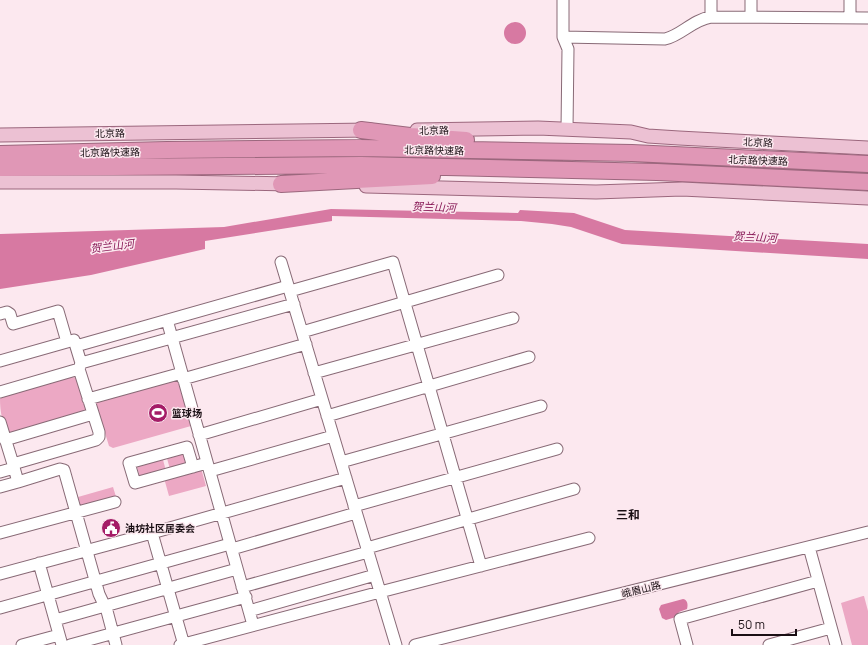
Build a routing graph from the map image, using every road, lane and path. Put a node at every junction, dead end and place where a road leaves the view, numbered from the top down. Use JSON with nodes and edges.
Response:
{"nodes":[{"id":1,"x":563,"y":0,"type":"edge"},
{"id":2,"x":711,"y":0,"type":"edge"},
{"id":3,"x":751,"y":0,"type":"edge"},
{"id":4,"x":850,"y":0,"type":"edge"},
{"id":5,"x":711,"y":17,"type":"junction"},
{"id":6,"x":751,"y":17,"type":"junction"},
{"id":7,"x":850,"y":18,"type":"junction"},
{"id":8,"x":868,"y":18,"type":"edge"},
{"id":9,"x":563,"y":37,"type":"junction"},
{"id":10,"x":361,"y":130,"type":"junction"},
{"id":11,"x":567,"y":130,"type":"junction"},
{"id":12,"x":0,"y":135,"type":"edge"},
{"id":13,"x":868,"y":148,"type":"edge"},
{"id":14,"x":0,"y":154,"type":"edge"},
{"id":15,"x":167,"y":158,"type":"junction"},
{"id":16,"x":703,"y":158,"type":"junction"},
{"id":17,"x":868,"y":164,"type":"edge"},
{"id":18,"x":0,"y":168,"type":"edge"},
{"id":19,"x":657,"y":172,"type":"junction"},
{"id":20,"x":0,"y":182,"type":"edge"},
{"id":21,"x":868,"y":182,"type":"edge"},
{"id":22,"x":282,"y":184,"type":"junction"},
{"id":23,"x":868,"y":198,"type":"edge"},
{"id":24,"x":281,"y":262,"type":"dead end"},
{"id":25,"x":498,"y":275,"type":"dead end"},
{"id":26,"x":289,"y":289,"type":"junction"},
{"id":27,"x":405,"y":302,"type":"junction"},
{"id":28,"x":294,"y":304,"type":"junction"},
{"id":29,"x":0,"y":314,"type":"edge"},
{"id":30,"x":513,"y":318,"type":"dead end"},
{"id":31,"x":167,"y":320,"type":"junction"},
{"id":32,"x":302,"y":332,"type":"junction"},
{"id":33,"x":172,"y":338,"type":"junction"},
{"id":34,"x":72,"y":344,"type":"junction"},
{"id":35,"x":306,"y":344,"type":"junction"},
{"id":36,"x":417,"y":344,"type":"junction"},
{"id":37,"x":529,"y":357,"type":"dead end"},
{"id":38,"x":0,"y":361,"type":"edge"},
{"id":39,"x":80,"y":366,"type":"junction"},
{"id":40,"x":314,"y":373,"type":"junction"},
{"id":41,"x":182,"y":376,"type":"junction"},
{"id":42,"x":429,"y":386,"type":"junction"},
{"id":43,"x":0,"y":392,"type":"edge"},
{"id":44,"x":88,"y":399,"type":"junction"},
{"id":45,"x":322,"y":399,"type":"junction"},
{"id":46,"x":541,"y":406,"type":"dead end"},
{"id":47,"x":93,"y":414,"type":"junction"},
{"id":48,"x":327,"y":416,"type":"junction"},
{"id":49,"x":2,"y":431,"type":"edge"},
{"id":50,"x":443,"y":433,"type":"junction"},
{"id":51,"x":199,"y":435,"type":"junction"},
{"id":52,"x":333,"y":436,"type":"junction"},
{"id":53,"x":557,"y":449,"type":"dead end"},
{"id":54,"x":341,"y":462,"type":"junction"},
{"id":55,"x":13,"y":466,"type":"junction"},
{"id":56,"x":193,"y":467,"type":"junction"},
{"id":57,"x":209,"y":467,"type":"junction"},
{"id":58,"x":0,"y":472,"type":"edge"},
{"id":59,"x":346,"y":478,"type":"junction"},
{"id":60,"x":456,"y":478,"type":"junction"},
{"id":61,"x":18,"y":482,"type":"junction"},
{"id":62,"x":0,"y":487,"type":"edge"},
{"id":63,"x":574,"y":490,"type":"dead end"},
{"id":64,"x":115,"y":502,"type":"dead end"},
{"id":65,"x":355,"y":510,"type":"junction"},
{"id":66,"x":76,"y":513,"type":"junction"},
{"id":67,"x":222,"y":513,"type":"junction"},
{"id":68,"x":468,"y":520,"type":"junction"},
{"id":69,"x":868,"y":532,"type":"edge"},
{"id":70,"x":0,"y":533,"type":"edge"},
{"id":71,"x":152,"y":533,"type":"junction"},
{"id":72,"x":589,"y":538,"type":"dead end"},
{"id":73,"x":231,"y":546,"type":"junction"},
{"id":74,"x":809,"y":547,"type":"junction"},
{"id":75,"x":367,"y":550,"type":"junction"},
{"id":76,"x":86,"y":551,"type":"junction"},
{"id":77,"x":39,"y":563,"type":"junction"},
{"id":78,"x":161,"y":564,"type":"junction"},
{"id":79,"x":481,"y":566,"type":"junction"},
{"id":80,"x":238,"y":569,"type":"junction"},
{"id":81,"x":0,"y":574,"type":"edge"},
{"id":82,"x":375,"y":575,"type":"junction"},
{"id":83,"x":95,"y":582,"type":"junction"},
{"id":84,"x":818,"y":582,"type":"junction"},
{"id":85,"x":168,"y":589,"type":"junction"},
{"id":86,"x":244,"y":592,"type":"junction"},
{"id":87,"x":380,"y":592,"type":"junction"},
{"id":88,"x":48,"y":594,"type":"junction"},
{"id":89,"x":105,"y":606,"type":"junction"},
{"id":90,"x":0,"y":608,"type":"edge"},
{"id":91,"x":249,"y":611,"type":"junction"},
{"id":92,"x":176,"y":617,"type":"junction"},
{"id":93,"x":55,"y":620,"type":"junction"},
{"id":94,"x":253,"y":625,"type":"junction"},
{"id":95,"x":831,"y":628,"type":"junction"},
{"id":96,"x":113,"y":634,"type":"junction"},
{"id":97,"x":61,"y":640,"type":"edge"},
{"id":98,"x":22,"y":645,"type":"edge"},
{"id":99,"x":70,"y":645,"type":"edge"},
{"id":100,"x":116,"y":645,"type":"edge"},
{"id":101,"x":182,"y":645,"type":"edge"},
{"id":102,"x":396,"y":645,"type":"edge"},
{"id":103,"x":415,"y":645,"type":"edge"},
{"id":104,"x":687,"y":645,"type":"edge"},
{"id":105,"x":769,"y":645,"type":"edge"},
{"id":106,"x":836,"y":645,"type":"edge"}],
"edges":[{"from":1,"to":9,"type":"street"},
{"from":2,"to":5,"type":"street"},
{"from":3,"to":6,"type":"street"},
{"from":4,"to":7,"type":"street"},
{"from":5,"to":6,"type":"street"},
{"from":5,"to":9,"type":"street"},
{"from":6,"to":7,"type":"street"},
{"from":7,"to":8,"type":"street"},
{"from":9,"to":11,"type":"street"},
{"from":10,"to":11,"type":"main road","name":"北京路"},
{"from":10,"to":12,"type":"main road","name":"北京路"},
{"from":10,"to":16,"type":"highway"},
{"from":11,"to":13,"type":"main road","name":"北京路"},
{"from":14,"to":15,"type":"highway","name":"北京路快速路"},
{"from":15,"to":16,"type":"highway","name":"北京路快速路"},
{"from":15,"to":18,"type":"highway","name":"北京路快速路"},
{"from":15,"to":19,"type":"highway","name":"北京路快速路"},
{"from":16,"to":17,"type":"highway","name":"北京路快速路"},
{"from":19,"to":21,"type":"highway","name":"北京路快速路"},
{"from":19,"to":22,"type":"highway"},
{"from":20,"to":22,"type":"main road"},
{"from":22,"to":23,"type":"main road"},
{"from":24,"to":26,"type":"street"},
{"from":25,"to":27,"type":"street"},
{"from":26,"to":27,"type":"street"},
{"from":26,"to":28,"type":"street"},
{"from":26,"to":31,"type":"street"},
{"from":27,"to":32,"type":"street"},
{"from":27,"to":36,"type":"street"},
{"from":28,"to":32,"type":"street"},
{"from":28,"to":33,"type":"street"},
{"from":29,"to":34,"type":"street"},
{"from":30,"to":36,"type":"street"},
{"from":31,"to":33,"type":"street"},
{"from":31,"to":34,"type":"street"},
{"from":32,"to":35,"type":"street"},
{"from":33,"to":39,"type":"street"},
{"from":33,"to":41,"type":"street"},
{"from":34,"to":38,"type":"street"},
{"from":34,"to":39,"type":"street"},
{"from":35,"to":40,"type":"street"},
{"from":35,"to":41,"type":"street"},
{"from":36,"to":40,"type":"street"},
{"from":36,"to":42,"type":"street"},
{"from":37,"to":42,"type":"street"},
{"from":39,"to":43,"type":"street"},
{"from":39,"to":44,"type":"street"},
{"from":40,"to":45,"type":"street"},
{"from":41,"to":44,"type":"street"},
{"from":41,"to":51,"type":"street"},
{"from":42,"to":48,"type":"street"},
{"from":42,"to":50,"type":"street"},
{"from":44,"to":47,"type":"street"},
{"from":45,"to":48,"type":"street"},
{"from":45,"to":51,"type":"street"},
{"from":46,"to":50,"type":"street"},
{"from":47,"to":49,"type":"street"},
{"from":47,"to":55,"type":"street"},
{"from":48,"to":52,"type":"street"},
{"from":49,"to":55,"type":"street"},
{"from":50,"to":54,"type":"street"},
{"from":50,"to":60,"type":"street"},
{"from":51,"to":57,"type":"street"},
{"from":52,"to":54,"type":"street"},
{"from":52,"to":57,"type":"street"},
{"from":53,"to":60,"type":"street"},
{"from":54,"to":59,"type":"street"},
{"from":55,"to":58,"type":"street"},
{"from":55,"to":61,"type":"street"},
{"from":56,"to":56,"type":"street"},
{"from":56,"to":57,"type":"street"},
{"from":57,"to":67,"type":"street"},
{"from":59,"to":65,"type":"street"},
{"from":59,"to":67,"type":"street"},
{"from":60,"to":65,"type":"street"},
{"from":60,"to":68,"type":"street"},
{"from":61,"to":62,"type":"street"},
{"from":61,"to":66,"type":"street"},
{"from":63,"to":68,"type":"street"},
{"from":64,"to":66,"type":"street"},
{"from":65,"to":73,"type":"street"},
{"from":65,"to":75,"type":"street"},
{"from":66,"to":70,"type":"street"},
{"from":66,"to":76,"type":"street"},
{"from":67,"to":71,"type":"street"},
{"from":67,"to":73,"type":"street"},
{"from":68,"to":75,"type":"street"},
{"from":68,"to":79,"type":"street"},
{"from":69,"to":74,"type":"street","name":"峨眉山路"},
{"from":71,"to":76,"type":"street"},
{"from":71,"to":78,"type":"street"},
{"from":72,"to":79,"type":"street"},
{"from":73,"to":78,"type":"street"},
{"from":73,"to":80,"type":"street"},
{"from":74,"to":84,"type":"street"},
{"from":74,"to":103,"type":"street","name":"峨眉山路"},
{"from":75,"to":82,"type":"street"},
{"from":75,"to":86,"type":"street"},
{"from":76,"to":77,"type":"street"},
{"from":76,"to":83,"type":"street"},
{"from":77,"to":81,"type":"street"},
{"from":77,"to":88,"type":"street"},
{"from":78,"to":83,"type":"street"},
{"from":78,"to":85,"type":"street"},
{"from":79,"to":87,"type":"street"},
{"from":80,"to":85,"type":"street"},
{"from":80,"to":86,"type":"street"},
{"from":82,"to":87,"type":"street"},
{"from":82,"to":91,"type":"street"},
{"from":83,"to":88,"type":"street"},
{"from":83,"to":89,"type":"street"},
{"from":84,"to":95,"type":"street"},
{"from":84,"to":104,"type":"street"},
{"from":85,"to":89,"type":"street"},
{"from":85,"to":92,"type":"street"},
{"from":86,"to":91,"type":"street"},
{"from":86,"to":92,"type":"street"},
{"from":87,"to":94,"type":"street"},
{"from":87,"to":102,"type":"street"},
{"from":88,"to":90,"type":"street"},
{"from":88,"to":93,"type":"street"},
{"from":89,"to":93,"type":"street"},
{"from":89,"to":96,"type":"street"},
{"from":91,"to":94,"type":"street"},
{"from":92,"to":96,"type":"street"},
{"from":92,"to":101,"type":"street"},
{"from":93,"to":97,"type":"street"},
{"from":94,"to":101,"type":"street"},
{"from":95,"to":105,"type":"street"},
{"from":95,"to":106,"type":"street"},
{"from":96,"to":99,"type":"street"},
{"from":96,"to":100,"type":"street"},
{"from":97,"to":98,"type":"street"}]}
